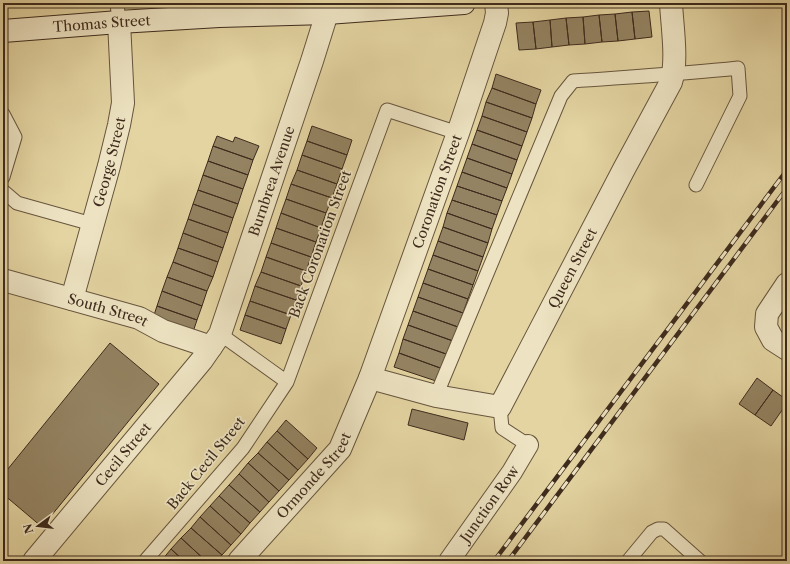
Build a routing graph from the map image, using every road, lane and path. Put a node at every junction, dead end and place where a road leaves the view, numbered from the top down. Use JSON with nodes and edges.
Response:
{"nodes":[{"id":1,"x":464,"y":3,"type":"edge"},
{"id":2,"x":496,"y":3,"type":"edge"},
{"id":3,"x":670,"y":3,"type":"edge"},
{"id":4,"x":327,"y":8,"type":"edge"},
{"id":5,"x":118,"y":13,"type":"edge"},
{"id":6,"x":3,"y":31,"type":"edge"},
{"id":7,"x":674,"y":75,"type":"junction"},
{"id":8,"x":3,"y":114,"type":"edge"},
{"id":9,"x":458,"y":133,"type":"junction"},
{"id":10,"x":3,"y":177,"type":"edge"},
{"id":11,"x":696,"y":185,"type":"dead end"},
{"id":12,"x":3,"y":191,"type":"edge"},
{"id":13,"x":92,"y":224,"type":"junction"},
{"id":14,"x":3,"y":280,"type":"edge"},
{"id":15,"x":787,"y":284,"type":"edge"},
{"id":16,"x":72,"y":299,"type":"junction"},
{"id":17,"x":215,"y":340,"type":"junction"},
{"id":18,"x":787,"y":349,"type":"edge"},
{"id":19,"x":370,"y":378,"type":"junction"},
{"id":20,"x":287,"y":382,"type":"junction"},
{"id":21,"x":436,"y":396,"type":"junction"},
{"id":22,"x":500,"y":408,"type":"junction"},
{"id":23,"x":528,"y":445,"type":"joint"},
{"id":24,"x":34,"y":561,"type":"edge"},
{"id":25,"x":145,"y":561,"type":"edge"},
{"id":26,"x":239,"y":561,"type":"edge"},
{"id":27,"x":449,"y":561,"type":"edge"},
{"id":28,"x":628,"y":561,"type":"edge"},
{"id":29,"x":700,"y":561,"type":"edge"}],
"edges":[{"from":1,"to":4,"type":"street","name":"Thomas Street"},
{"from":2,"to":9,"type":"street","name":"Coronation Street"},
{"from":3,"to":7,"type":"street","name":"Queen Street"},
{"from":4,"to":5,"type":"street","name":"Thomas Street"},
{"from":4,"to":17,"type":"street","name":"Burnbrea Avenue"},
{"from":5,"to":6,"type":"street","name":"Thomas Street"},
{"from":5,"to":13,"type":"street","name":"George Street"},
{"from":7,"to":11,"type":"lane"},
{"from":7,"to":21,"type":"lane"},
{"from":7,"to":22,"type":"street","name":"Queen Street"},
{"from":8,"to":10,"type":"lane"},
{"from":9,"to":19,"type":"street","name":"Coronation Street"},
{"from":9,"to":20,"type":"lane","name":"Back Coronation Street"},
{"from":12,"to":13,"type":"lane"},
{"from":13,"to":16,"type":"street","name":"George Street"},
{"from":14,"to":16,"type":"street","name":"South Street"},
{"from":15,"to":18,"type":"street"},
{"from":16,"to":17,"type":"street","name":"South Street"},
{"from":17,"to":20,"type":"lane"},
{"from":17,"to":24,"type":"street","name":"Cecil Street"},
{"from":19,"to":21,"type":"street"},
{"from":19,"to":26,"type":"street","name":"Ormonde Street"},
{"from":20,"to":25,"type":"lane","name":"Back Cecil Street"},
{"from":21,"to":22,"type":"street"},
{"from":22,"to":23,"type":"lane"},
{"from":23,"to":27,"type":"street","name":"Junction Row"},
{"from":28,"to":29,"type":"lane"}]}
